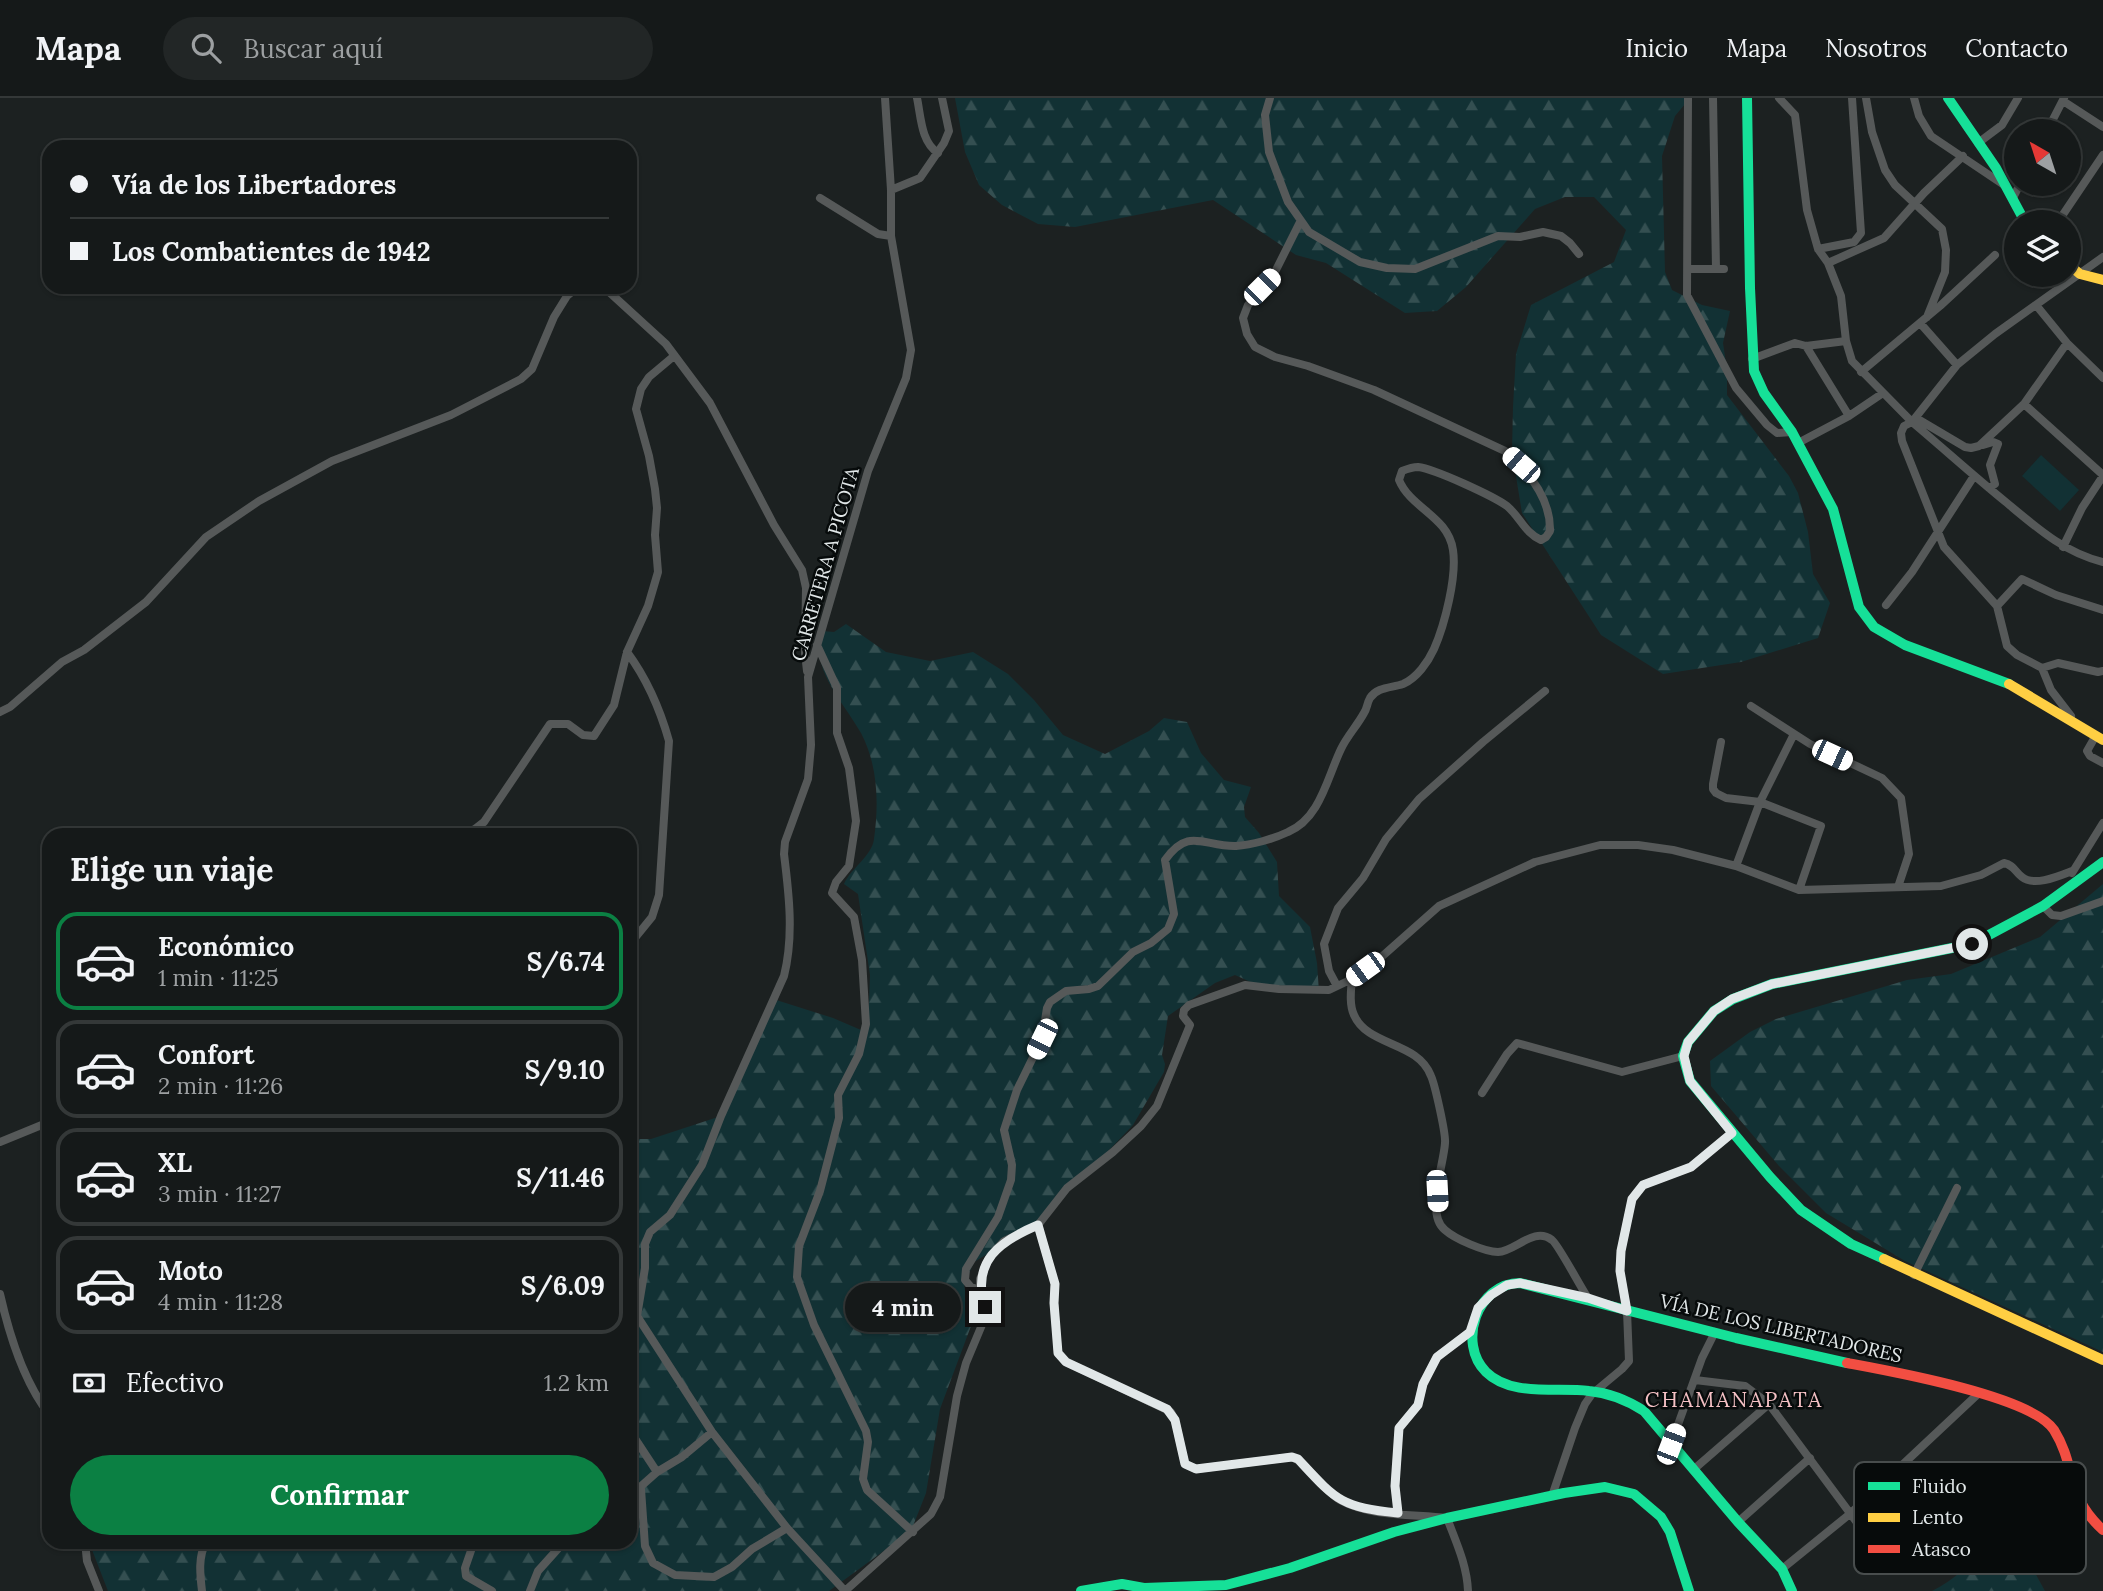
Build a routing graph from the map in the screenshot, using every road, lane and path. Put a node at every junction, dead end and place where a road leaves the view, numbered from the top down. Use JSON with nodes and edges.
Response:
{"nodes":[{"id":1,"x":885,"y":98,"type":"edge"},
{"id":2,"x":917,"y":98,"type":"edge"},
{"id":3,"x":942,"y":98,"type":"edge"},
{"id":4,"x":1270,"y":98,"type":"edge"},
{"id":5,"x":1713,"y":98,"type":"edge"},
{"id":6,"x":1747,"y":98,"type":"edge"},
{"id":7,"x":1779,"y":98,"type":"edge"},
{"id":8,"x":1852,"y":98,"type":"edge"},
{"id":9,"x":1866,"y":98,"type":"edge"},
{"id":10,"x":1914,"y":98,"type":"edge"},
{"id":11,"x":1948,"y":98,"type":"edge"},
{"id":12,"x":2018,"y":98,"type":"edge"},
{"id":13,"x":1688,"y":99,"type":"edge"},
{"id":14,"x":2063,"y":99,"type":"edge"},
{"id":15,"x":2053,"y":119,"type":"edge"},
{"id":16,"x":2103,"y":127,"type":"edge"},
{"id":17,"x":1978,"y":143,"type":"junction"},
{"id":18,"x":938,"y":153,"type":"junction"},
{"id":19,"x":2103,"y":155,"type":"edge"},
{"id":20,"x":1963,"y":156,"type":"junction"},
{"id":21,"x":2004,"y":182,"type":"edge"},
{"id":22,"x":2004,"y":185,"type":"edge"},
{"id":23,"x":891,"y":190,"type":"junction"},
{"id":24,"x":820,"y":198,"type":"dead end"},
{"id":25,"x":2013,"y":198,"type":"edge"},
{"id":26,"x":1916,"y":203,"type":"junction"},
{"id":27,"x":2019,"y":210,"type":"edge"},
{"id":28,"x":2066,"y":210,"type":"edge"},
{"id":29,"x":1300,"y":222,"type":"junction"},
{"id":30,"x":891,"y":236,"type":"junction"},
{"id":31,"x":1818,"y":249,"type":"junction"},
{"id":32,"x":1579,"y":254,"type":"dead end"},
{"id":33,"x":1995,"y":255,"type":"dead end"},
{"id":34,"x":2103,"y":257,"type":"edge"},
{"id":35,"x":1828,"y":263,"type":"junction"},
{"id":36,"x":1688,"y":270,"type":"junction"},
{"id":37,"x":2081,"y":273,"type":"edge"},
{"id":38,"x":2081,"y":274,"type":"edge"},
{"id":39,"x":2103,"y":280,"type":"edge"},
{"id":40,"x":2062,"y":287,"type":"edge"},
{"id":41,"x":570,"y":294,"type":"edge"},
{"id":42,"x":610,"y":294,"type":"edge"},
{"id":43,"x":2036,"y":305,"type":"junction"},
{"id":44,"x":1923,"y":320,"type":"junction"},
{"id":45,"x":1846,"y":341,"type":"junction"},
{"id":46,"x":2067,"y":343,"type":"junction"},
{"id":47,"x":1806,"y":346,"type":"junction"},
{"id":48,"x":674,"y":356,"type":"junction"},
{"id":49,"x":1752,"y":359,"type":"junction"},
{"id":50,"x":1957,"y":365,"type":"junction"},
{"id":51,"x":1861,"y":372,"type":"junction"},
{"id":52,"x":2103,"y":378,"type":"edge"},
{"id":53,"x":1883,"y":393,"type":"junction"},
{"id":54,"x":2024,"y":404,"type":"junction"},
{"id":55,"x":1849,"y":416,"type":"junction"},
{"id":56,"x":1914,"y":420,"type":"junction"},
{"id":57,"x":1792,"y":432,"type":"junction"},
{"id":58,"x":1798,"y":443,"type":"junction"},
{"id":59,"x":1979,"y":446,"type":"junction"},
{"id":60,"x":2103,"y":475,"type":"edge"},
{"id":61,"x":1974,"y":476,"type":"junction"},
{"id":62,"x":1989,"y":488,"type":"junction"},
{"id":63,"x":1937,"y":534,"type":"junction"},
{"id":64,"x":2063,"y":547,"type":"junction"},
{"id":65,"x":2103,"y":562,"type":"edge"},
{"id":66,"x":1886,"y":604,"type":"dead end"},
{"id":67,"x":1997,"y":606,"type":"junction"},
{"id":68,"x":2103,"y":610,"type":"edge"},
{"id":69,"x":817,"y":645,"type":"junction"},
{"id":70,"x":627,"y":652,"type":"junction"},
{"id":71,"x":2042,"y":668,"type":"junction"},
{"id":72,"x":2103,"y":671,"type":"edge"},
{"id":73,"x":808,"y":677,"type":"junction"},
{"id":74,"x":1545,"y":691,"type":"dead end"},
{"id":75,"x":1751,"y":706,"type":"dead end"},
{"id":76,"x":0,"y":712,"type":"edge"},
{"id":77,"x":2079,"y":726,"type":"junction"},
{"id":78,"x":1794,"y":734,"type":"junction"},
{"id":79,"x":2099,"y":739,"type":"edge"},
{"id":80,"x":1721,"y":742,"type":"dead end"},
{"id":81,"x":2103,"y":763,"type":"edge"},
{"id":82,"x":1760,"y":802,"type":"junction"},
{"id":83,"x":2103,"y":823,"type":"edge"},
{"id":84,"x":476,"y":828,"type":"edge"},
{"id":85,"x":2103,"y":862,"type":"edge"},
{"id":86,"x":1736,"y":866,"type":"junction"},
{"id":87,"x":2072,"y":871,"type":"junction"},
{"id":88,"x":1899,"y":887,"type":"junction"},
{"id":89,"x":2070,"y":887,"type":"junction"},
{"id":90,"x":1799,"y":890,"type":"junction"},
{"id":91,"x":2103,"y":901,"type":"edge"},
{"id":92,"x":2043,"y":906,"type":"junction"},
{"id":93,"x":637,"y":935,"type":"edge"},
{"id":94,"x":1352,"y":979,"type":"junction"},
{"id":95,"x":1338,"y":986,"type":"junction"},
{"id":96,"x":1684,"y":1056,"type":"junction"},
{"id":97,"x":1482,"y":1093,"type":"dead end"},
{"id":98,"x":42,"y":1125,"type":"edge"},
{"id":99,"x":1732,"y":1133,"type":"junction"},
{"id":100,"x":0,"y":1142,"type":"edge"},
{"id":101,"x":1957,"y":1188,"type":"dead end"},
{"id":102,"x":1038,"y":1225,"type":"junction"},
{"id":103,"x":1914,"y":1275,"type":"junction"},
{"id":104,"x":979,"y":1290,"type":"junction"},
{"id":105,"x":0,"y":1294,"type":"edge"},
{"id":106,"x":1588,"y":1298,"type":"junction"},
{"id":107,"x":1627,"y":1311,"type":"junction"},
{"id":108,"x":637,"y":1317,"type":"joint"},
{"id":109,"x":1470,"y":1332,"type":"junction"},
{"id":110,"x":1715,"y":1332,"type":"junction"},
{"id":111,"x":2103,"y":1360,"type":"edge"},
{"id":112,"x":1695,"y":1380,"type":"junction"},
{"id":113,"x":1598,"y":1390,"type":"junction"},
{"id":114,"x":1979,"y":1393,"type":"junction"},
{"id":115,"x":42,"y":1402,"type":"edge"},
{"id":116,"x":1769,"y":1404,"type":"junction"},
{"id":117,"x":712,"y":1432,"type":"junction"},
{"id":118,"x":637,"y":1442,"type":"edge"},
{"id":119,"x":1671,"y":1444,"type":"junction"},
{"id":120,"x":1810,"y":1458,"type":"junction"},
{"id":121,"x":1905,"y":1462,"type":"edge"},
{"id":122,"x":2065,"y":1462,"type":"edge"},
{"id":123,"x":1693,"y":1470,"type":"junction"},
{"id":124,"x":657,"y":1472,"type":"junction"},
{"id":125,"x":640,"y":1489,"type":"junction"},
{"id":126,"x":637,"y":1491,"type":"edge"},
{"id":127,"x":1552,"y":1496,"type":"junction"},
{"id":128,"x":1854,"y":1510,"type":"edge"},
{"id":129,"x":1398,"y":1513,"type":"junction"},
{"id":130,"x":1851,"y":1513,"type":"junction"},
{"id":131,"x":2086,"y":1516,"type":"edge"},
{"id":132,"x":1854,"y":1517,"type":"edge"},
{"id":133,"x":1447,"y":1518,"type":"junction"},
{"id":134,"x":1738,"y":1522,"type":"junction"},
{"id":135,"x":787,"y":1528,"type":"junction"},
{"id":136,"x":2103,"y":1530,"type":"edge"},
{"id":137,"x":913,"y":1532,"type":"junction"},
{"id":138,"x":86,"y":1549,"type":"edge"},
{"id":139,"x":202,"y":1549,"type":"edge"},
{"id":140,"x":472,"y":1549,"type":"edge"},
{"id":141,"x":558,"y":1549,"type":"edge"},
{"id":142,"x":1782,"y":1569,"type":"junction"},
{"id":143,"x":1143,"y":1589,"type":"edge"},
{"id":144,"x":1084,"y":1590,"type":"edge"},
{"id":145,"x":99,"y":1591,"type":"edge"},
{"id":146,"x":202,"y":1591,"type":"edge"},
{"id":147,"x":492,"y":1591,"type":"edge"},
{"id":148,"x":530,"y":1591,"type":"edge"},
{"id":149,"x":845,"y":1591,"type":"edge"},
{"id":150,"x":1468,"y":1591,"type":"edge"},
{"id":151,"x":1689,"y":1591,"type":"edge"},
{"id":152,"x":1792,"y":1591,"type":"edge"}],
"edges":[{"from":1,"to":23,"type":"street","name":"CARRETERA A PICOTA"},
{"from":2,"to":18,"type":"street"},
{"from":3,"to":18,"type":"street"},
{"from":4,"to":29,"type":"street"},
{"from":5,"to":36,"type":"street"},
{"from":6,"to":49,"type":"main road"},
{"from":7,"to":31,"type":"street"},
{"from":8,"to":31,"type":"street"},
{"from":9,"to":26,"type":"street"},
{"from":10,"to":20,"type":"street"},
{"from":11,"to":17,"type":"main road"},
{"from":12,"to":17,"type":"street"},
{"from":13,"to":36,"type":"street"},
{"from":14,"to":15,"type":"street"},
{"from":14,"to":16,"type":"street"},
{"from":17,"to":21,"type":"main road"},
{"from":18,"to":23,"type":"street"},
{"from":19,"to":28,"type":"street"},
{"from":20,"to":22,"type":"street"},
{"from":20,"to":26,"type":"street"},
{"from":23,"to":30,"type":"street","name":"CARRETERA A PICOTA"},
{"from":24,"to":30,"type":"street"},
{"from":25,"to":27,"type":"main road"},
{"from":26,"to":35,"type":"street"},
{"from":26,"to":44,"type":"street"},
{"from":29,"to":32,"type":"street"},
{"from":29,"to":104,"type":"street"},
{"from":30,"to":69,"type":"street","name":"CARRETERA A PICOTA"},
{"from":31,"to":35,"type":"street"},
{"from":33,"to":44,"type":"street"},
{"from":34,"to":37,"type":"street"},
{"from":35,"to":45,"type":"street"},
{"from":36,"to":57,"type":"street"},
{"from":38,"to":39,"type":"main road"},
{"from":40,"to":43,"type":"street"},
{"from":41,"to":76,"type":"street"},
{"from":42,"to":48,"type":"street"},
{"from":43,"to":46,"type":"street"},
{"from":43,"to":50,"type":"street"},
{"from":44,"to":50,"type":"street"},
{"from":44,"to":51,"type":"street"},
{"from":45,"to":47,"type":"street"},
{"from":45,"to":51,"type":"street"},
{"from":46,"to":52,"type":"street"},
{"from":46,"to":54,"type":"street"},
{"from":47,"to":49,"type":"street"},
{"from":47,"to":55,"type":"street"},
{"from":48,"to":70,"type":"street"},
{"from":48,"to":73,"type":"street"},
{"from":49,"to":57,"type":"main road"},
{"from":50,"to":56,"type":"street"},
{"from":51,"to":53,"type":"street"},
{"from":53,"to":55,"type":"street"},
{"from":53,"to":56,"type":"street"},
{"from":54,"to":59,"type":"street"},
{"from":54,"to":60,"type":"street"},
{"from":55,"to":58,"type":"street"},
{"from":56,"to":59,"type":"street"},
{"from":56,"to":61,"type":"street"},
{"from":56,"to":63,"type":"street"},
{"from":57,"to":58,"type":"main road"},
{"from":58,"to":77,"type":"main road"},
{"from":59,"to":62,"type":"street"},
{"from":60,"to":64,"type":"street"},
{"from":61,"to":62,"type":"street"},
{"from":61,"to":63,"type":"street"},
{"from":62,"to":64,"type":"street"},
{"from":63,"to":66,"type":"street"},
{"from":63,"to":67,"type":"street"},
{"from":64,"to":65,"type":"street"},
{"from":67,"to":68,"type":"street"},
{"from":67,"to":71,"type":"street"},
{"from":69,"to":73,"type":"street","name":"CARRETERA A PICOTA"},
{"from":69,"to":137,"type":"street"},
{"from":70,"to":84,"type":"street"},
{"from":70,"to":93,"type":"street"},
{"from":71,"to":72,"type":"street"},
{"from":71,"to":77,"type":"street"},
{"from":73,"to":108,"type":"street","name":"CARRETERA A PICOTA"},
{"from":74,"to":95,"type":"street"},
{"from":75,"to":78,"type":"street"},
{"from":77,"to":79,"type":"main road"},
{"from":78,"to":82,"type":"street"},
{"from":78,"to":88,"type":"street"},
{"from":79,"to":81,"type":"street"},
{"from":80,"to":82,"type":"street"},
{"from":82,"to":86,"type":"street"},
{"from":82,"to":90,"type":"street"},
{"from":83,"to":87,"type":"street"},
{"from":85,"to":89,"type":"main road"},
{"from":86,"to":90,"type":"street"},
{"from":86,"to":94,"type":"street"},
{"from":87,"to":88,"type":"street"},
{"from":87,"to":89,"type":"street"},
{"from":88,"to":90,"type":"street"},
{"from":89,"to":92,"type":"main road"},
{"from":91,"to":92,"type":"street"},
{"from":92,"to":96,"type":"main road"},
{"from":94,"to":95,"type":"street"},
{"from":94,"to":106,"type":"street"},
{"from":95,"to":102,"type":"street"},
{"from":96,"to":97,"type":"street"},
{"from":96,"to":99,"type":"main road"},
{"from":98,"to":100,"type":"street"},
{"from":99,"to":103,"type":"main road"},
{"from":99,"to":107,"type":"street"},
{"from":101,"to":103,"type":"street"},
{"from":102,"to":104,"type":"street"},
{"from":102,"to":129,"type":"street"},
{"from":103,"to":111,"type":"main road"},
{"from":104,"to":137,"type":"street"},
{"from":105,"to":115,"type":"street"},
{"from":106,"to":107,"type":"main road","name":"VÍA DE LOS LIBERTADORES"},
{"from":106,"to":109,"type":"main road","name":"VÍA DE LOS LIBERTADORES"},
{"from":107,"to":110,"type":"main road","name":"VÍA DE LOS LIBERTADORES"},
{"from":107,"to":113,"type":"street"},
{"from":108,"to":117,"type":"street"},
{"from":109,"to":113,"type":"main road"},
{"from":109,"to":129,"type":"street"},
{"from":110,"to":112,"type":"street"},
{"from":110,"to":114,"type":"main road","name":"VÍA DE LOS LIBERTADORES"},
{"from":112,"to":116,"type":"street"},
{"from":112,"to":119,"type":"street"},
{"from":113,"to":119,"type":"main road"},
{"from":113,"to":127,"type":"street"},
{"from":114,"to":121,"type":"street"},
{"from":114,"to":122,"type":"main road","name":"VÍA DE LOS LIBERTADORES"},
{"from":116,"to":120,"type":"street"},
{"from":116,"to":123,"type":"street"},
{"from":117,"to":124,"type":"street"},
{"from":117,"to":135,"type":"street"},
{"from":118,"to":124,"type":"street"},
{"from":119,"to":123,"type":"main road"},
{"from":120,"to":130,"type":"street"},
{"from":120,"to":134,"type":"street"},
{"from":123,"to":134,"type":"main road"},
{"from":124,"to":125,"type":"street"},
{"from":125,"to":126,"type":"street"},
{"from":125,"to":135,"type":"street"},
{"from":127,"to":133,"type":"main road"},
{"from":127,"to":151,"type":"main road"},
{"from":128,"to":130,"type":"street"},
{"from":129,"to":133,"type":"street"},
{"from":130,"to":132,"type":"street"},
{"from":130,"to":142,"type":"street"},
{"from":131,"to":136,"type":"main road","name":"VÍA DE LOS LIBERTADORES"},
{"from":133,"to":143,"type":"main road"},
{"from":133,"to":150,"type":"street"},
{"from":134,"to":142,"type":"main road"},
{"from":135,"to":149,"type":"street"},
{"from":137,"to":149,"type":"street"},
{"from":138,"to":145,"type":"street"},
{"from":139,"to":146,"type":"street"},
{"from":140,"to":147,"type":"street"},
{"from":141,"to":148,"type":"street"},
{"from":142,"to":152,"type":"main road"},
{"from":143,"to":144,"type":"main road"}]}
